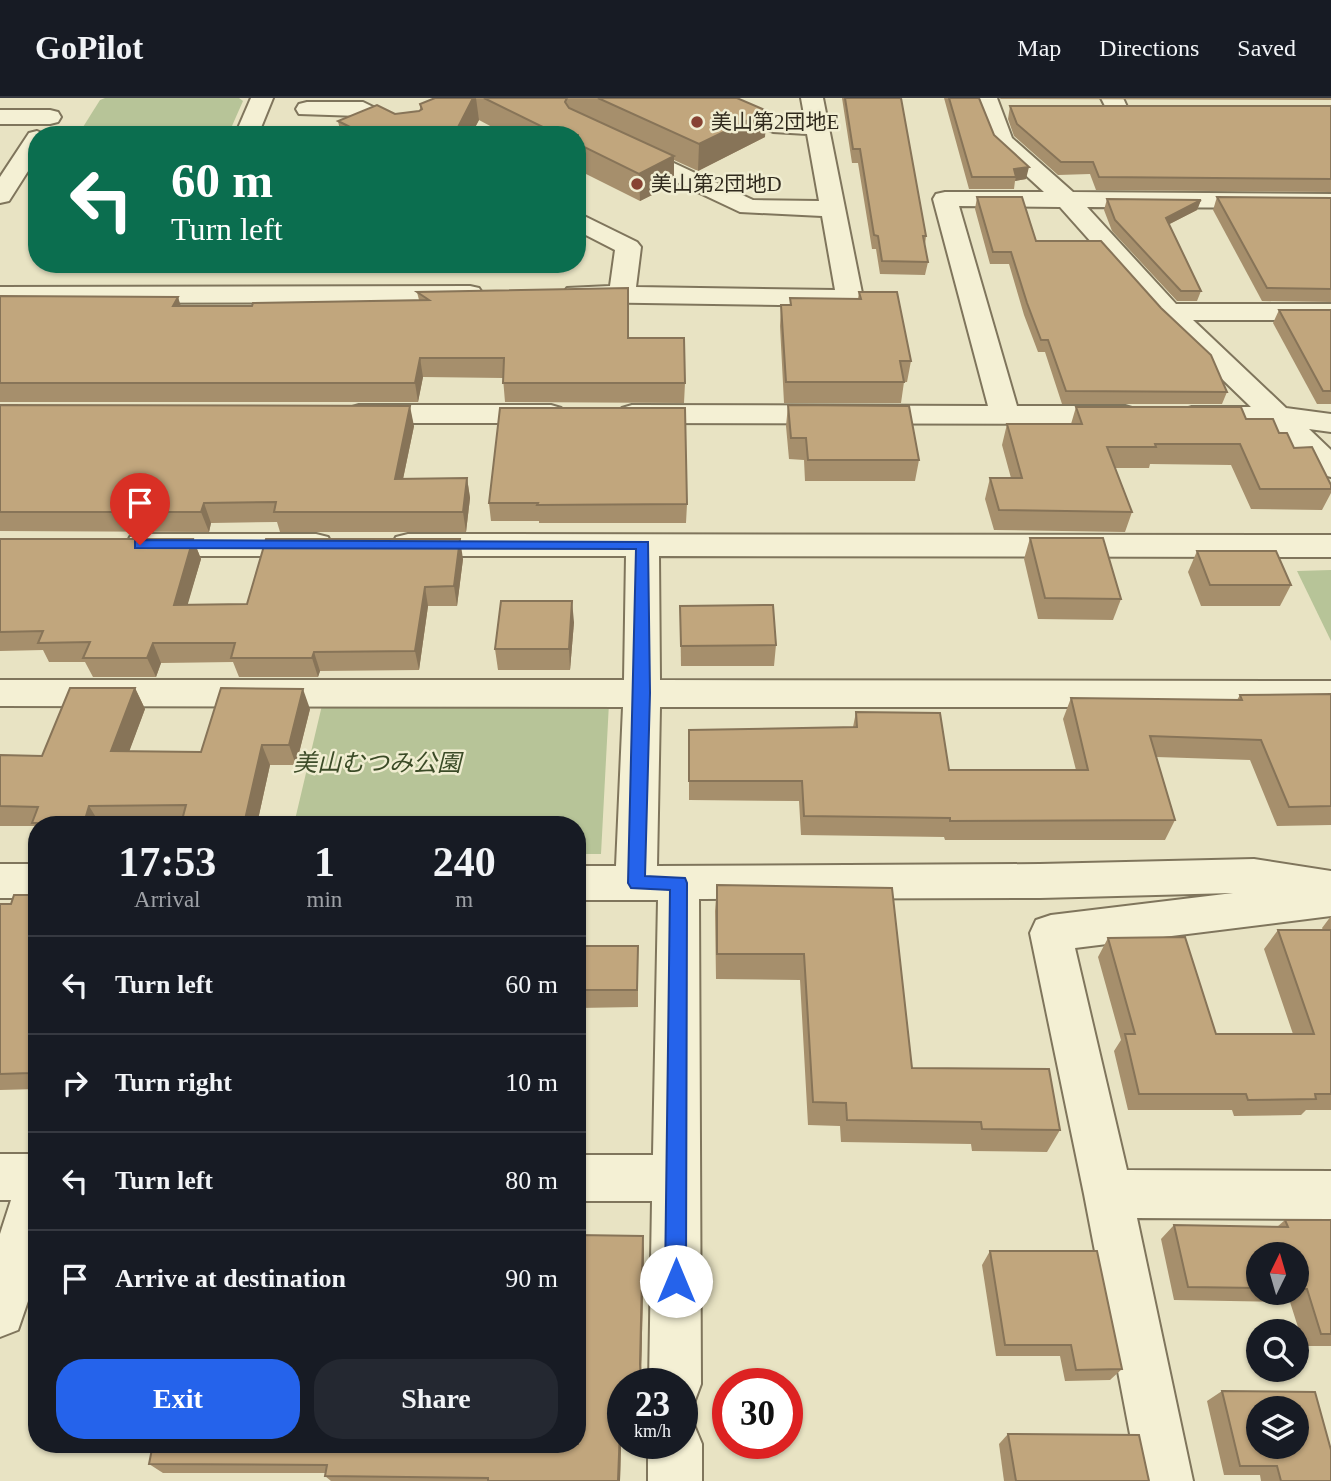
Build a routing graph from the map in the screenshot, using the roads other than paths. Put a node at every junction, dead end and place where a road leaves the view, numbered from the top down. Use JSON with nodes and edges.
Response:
{"nodes":[{"id":1,"x":262,"y":98,"type":"edge"},
{"id":2,"x":712,"y":98,"type":"edge"},
{"id":3,"x":812,"y":98,"type":"edge"},
{"id":4,"x":1114,"y":103,"type":"edge"},
{"id":5,"x":309,"y":104,"type":"edge"},
{"id":6,"x":997,"y":105,"type":"edge"},
{"id":7,"x":1091,"y":109,"type":"edge"},
{"id":8,"x":1144,"y":109,"type":"edge"},
{"id":9,"x":14,"y":110,"type":"edge"},
{"id":10,"x":47,"y":122,"type":"edge"},
{"id":11,"x":250,"y":126,"type":"edge"},
{"id":12,"x":302,"y":126,"type":"edge"},
{"id":13,"x":395,"y":126,"type":"edge"},
{"id":14,"x":816,"y":127,"type":"junction"},
{"id":15,"x":0,"y":138,"type":"edge"},
{"id":16,"x":604,"y":139,"type":"edge"},
{"id":17,"x":28,"y":152,"type":"edge"},
{"id":18,"x":0,"y":196,"type":"edge"},
{"id":19,"x":1067,"y":200,"type":"junction"},
{"id":20,"x":1331,"y":201,"type":"edge"},
{"id":21,"x":834,"y":209,"type":"junction"},
{"id":22,"x":586,"y":225,"type":"edge"},
{"id":23,"x":409,"y":273,"type":"edge"},
{"id":24,"x":404,"y":294,"type":"junction"},
{"id":25,"x":500,"y":294,"type":"edge"},
{"id":26,"x":554,"y":294,"type":"edge"},
{"id":27,"x":0,"y":295,"type":"edge"},
{"id":28,"x":622,"y":295,"type":"junction"},
{"id":29,"x":1169,"y":312,"type":"junction"},
{"id":30,"x":1331,"y":312,"type":"edge"},
{"id":31,"x":335,"y":414,"type":"edge"},
{"id":32,"x":1004,"y":415,"type":"junction"},
{"id":33,"x":1280,"y":416,"type":"junction"},
{"id":34,"x":1331,"y":423,"type":"edge"},
{"id":35,"x":1331,"y":467,"type":"edge"},
{"id":36,"x":112,"y":545,"type":"edge"},
{"id":37,"x":643,"y":545,"type":"junction"},
{"id":38,"x":1331,"y":545,"type":"edge"},
{"id":39,"x":0,"y":693,"type":"edge"},
{"id":40,"x":642,"y":693,"type":"junction"},
{"id":41,"x":1331,"y":694,"type":"edge"},
{"id":42,"x":0,"y":881,"type":"edge"},
{"id":43,"x":28,"y":881,"type":"edge"},
{"id":44,"x":586,"y":883,"type":"edge"},
{"id":45,"x":658,"y":883,"type":"junction"},
{"id":46,"x":1331,"y":887,"type":"edge"},
{"id":47,"x":1331,"y":899,"type":"edge"},
{"id":48,"x":0,"y":1177,"type":"edge"},
{"id":49,"x":28,"y":1177,"type":"edge"},
{"id":50,"x":586,"y":1178,"type":"edge"},
{"id":51,"x":676,"y":1178,"type":"junction"},
{"id":52,"x":1108,"y":1194,"type":"junction"},
{"id":53,"x":1331,"y":1195,"type":"edge"},
{"id":54,"x":28,"y":1223,"type":"edge"},
{"id":55,"x":0,"y":1312,"type":"edge"},
{"id":56,"x":675,"y":1368,"type":"edge"},
{"id":57,"x":675,"y":1459,"type":"edge"},
{"id":58,"x":675,"y":1481,"type":"edge"},
{"id":59,"x":1166,"y":1481,"type":"edge"}],
"edges":[{"from":1,"to":11,"type":"street"},
{"from":2,"to":14,"type":"street"},
{"from":3,"to":14,"type":"street"},
{"from":4,"to":7,"type":"street"},
{"from":4,"to":8,"type":"street"},
{"from":5,"to":12,"type":"street"},
{"from":5,"to":13,"type":"street"},
{"from":6,"to":19,"type":"street"},
{"from":9,"to":10,"type":"street"},
{"from":9,"to":15,"type":"street"},
{"from":14,"to":21,"type":"street"},
{"from":16,"to":21,"type":"street"},
{"from":17,"to":18,"type":"street"},
{"from":19,"to":20,"type":"street"},
{"from":19,"to":29,"type":"street"},
{"from":19,"to":32,"type":"street"},
{"from":21,"to":28,"type":"street"},
{"from":22,"to":28,"type":"street"},
{"from":23,"to":24,"type":"street"},
{"from":24,"to":25,"type":"street"},
{"from":24,"to":27,"type":"street"},
{"from":26,"to":28,"type":"street"},
{"from":29,"to":30,"type":"street"},
{"from":29,"to":33,"type":"street"},
{"from":31,"to":32,"type":"street"},
{"from":32,"to":33,"type":"street"},
{"from":33,"to":34,"type":"street"},
{"from":33,"to":35,"type":"street"},
{"from":36,"to":37,"type":"street"},
{"from":37,"to":38,"type":"street"},
{"from":37,"to":40,"type":"street"},
{"from":39,"to":40,"type":"street"},
{"from":40,"to":41,"type":"street"},
{"from":40,"to":45,"type":"street"},
{"from":42,"to":43,"type":"street"},
{"from":44,"to":45,"type":"street"},
{"from":45,"to":46,"type":"street"},
{"from":45,"to":51,"type":"street"},
{"from":47,"to":52,"type":"street"},
{"from":48,"to":49,"type":"street"},
{"from":50,"to":51,"type":"street"},
{"from":51,"to":56,"type":"street"},
{"from":52,"to":53,"type":"street"},
{"from":52,"to":59,"type":"street"},
{"from":54,"to":55,"type":"street"},
{"from":57,"to":58,"type":"street"}]}
